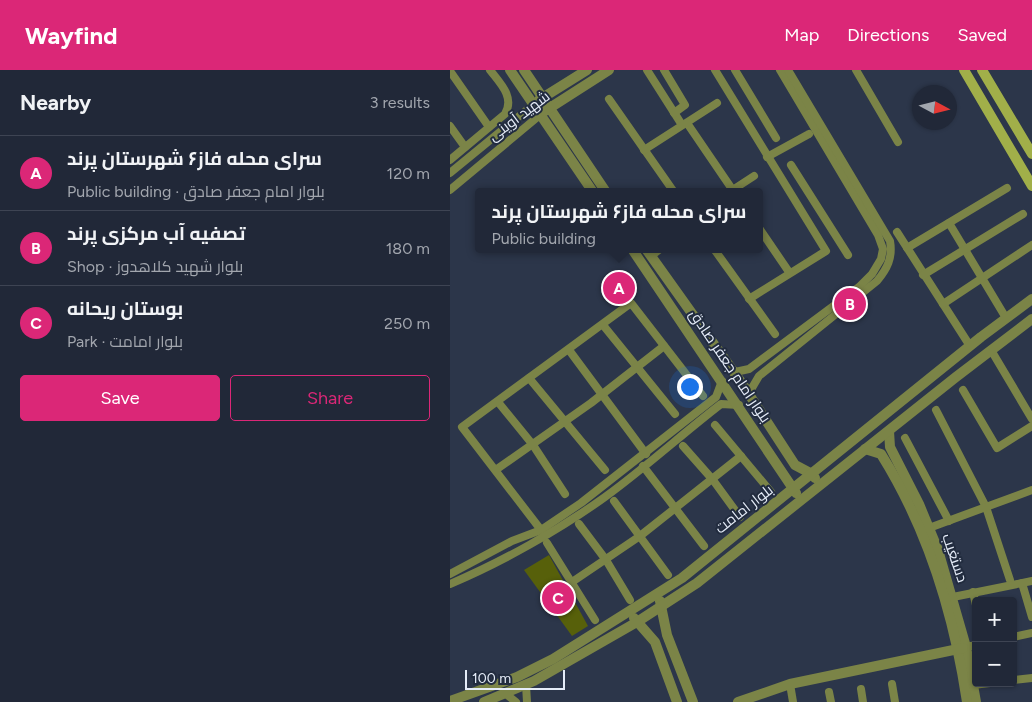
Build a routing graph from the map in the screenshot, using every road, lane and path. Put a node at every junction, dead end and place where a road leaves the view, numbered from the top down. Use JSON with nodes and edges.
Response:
{"nodes":[{"id":1,"x":490,"y":70,"type":"edge"},
{"id":2,"x":510,"y":70,"type":"edge"},
{"id":3,"x":524,"y":70,"type":"edge"},
{"id":4,"x":587,"y":70,"type":"edge"},
{"id":5,"x":610,"y":70,"type":"edge"},
{"id":6,"x":647,"y":70,"type":"edge"},
{"id":7,"x":664,"y":70,"type":"edge"},
{"id":8,"x":715,"y":70,"type":"edge"},
{"id":9,"x":735,"y":70,"type":"edge"},
{"id":10,"x":780,"y":70,"type":"edge"},
{"id":11,"x":788,"y":70,"type":"edge"},
{"id":12,"x":856,"y":70,"type":"edge"},
{"id":13,"x":964,"y":70,"type":"edge"},
{"id":14,"x":982,"y":70,"type":"edge"},
{"id":15,"x":450,"y":71,"type":"edge"},
{"id":16,"x":557,"y":89,"type":"junction"},
{"id":17,"x":544,"y":97,"type":"junction"},
{"id":18,"x":610,"y":99,"type":"dead end"},
{"id":19,"x":565,"y":100,"type":"junction"},
{"id":20,"x":717,"y":103,"type":"dead end"},
{"id":21,"x":534,"y":104,"type":"junction"},
{"id":22,"x":550,"y":108,"type":"junction"},
{"id":23,"x":674,"y":113,"type":"junction"},
{"id":24,"x":540,"y":115,"type":"junction"},
{"id":25,"x":764,"y":119,"type":"junction"},
{"id":26,"x":685,"y":124,"type":"junction"},
{"id":27,"x":450,"y":126,"type":"edge"},
{"id":28,"x":489,"y":127,"type":"junction"},
{"id":29,"x":750,"y":128,"type":"junction"},
{"id":30,"x":809,"y":134,"type":"dead end"},
{"id":31,"x":776,"y":138,"type":"dead end"},
{"id":32,"x":898,"y":142,"type":"dead end"},
{"id":33,"x":465,"y":147,"type":"junction"},
{"id":34,"x":644,"y":150,"type":"junction"},
{"id":35,"x":1032,"y":154,"type":"edge"},
{"id":36,"x":766,"y":156,"type":"junction"},
{"id":37,"x":450,"y":160,"type":"edge"},
{"id":38,"x":791,"y":166,"type":"dead end"},
{"id":39,"x":450,"y":173,"type":"edge"},
{"id":40,"x":754,"y":176,"type":"dead end"},
{"id":41,"x":1032,"y":186,"type":"edge"},
{"id":42,"x":590,"y":188,"type":"edge"},
{"id":43,"x":603,"y":188,"type":"edge"},
{"id":44,"x":671,"y":188,"type":"edge"},
{"id":45,"x":730,"y":188,"type":"edge"},
{"id":46,"x":736,"y":188,"type":"edge"},
{"id":47,"x":1007,"y":188,"type":"dead end"},
{"id":48,"x":450,"y":190,"type":"edge"},
{"id":49,"x":812,"y":198,"type":"junction"},
{"id":50,"x":798,"y":207,"type":"junction"},
{"id":51,"x":1024,"y":214,"type":"dead end"},
{"id":52,"x":949,"y":223,"type":"junction"},
{"id":53,"x":897,"y":232,"type":"dead end"},
{"id":54,"x":763,"y":234,"type":"edge"},
{"id":55,"x":1032,"y":245,"type":"edge"},
{"id":56,"x":907,"y":248,"type":"junction"},
{"id":57,"x":965,"y":250,"type":"junction"},
{"id":58,"x":635,"y":253,"type":"edge"},
{"id":59,"x":649,"y":253,"type":"edge"},
{"id":60,"x":717,"y":253,"type":"edge"},
{"id":61,"x":848,"y":255,"type":"dead end"},
{"id":62,"x":789,"y":272,"type":"junction"},
{"id":63,"x":924,"y":275,"type":"junction"},
{"id":64,"x":982,"y":278,"type":"junction"},
{"id":65,"x":750,"y":299,"type":"junction"},
{"id":66,"x":1032,"y":299,"type":"edge"},
{"id":67,"x":943,"y":304,"type":"junction"},
{"id":68,"x":1006,"y":318,"type":"junction"},
{"id":69,"x":1032,"y":320,"type":"edge"},
{"id":70,"x":603,"y":325,"type":"junction"},
{"id":71,"x":775,"y":334,"type":"dead end"},
{"id":72,"x":664,"y":346,"type":"junction"},
{"id":73,"x":970,"y":346,"type":"junction"},
{"id":74,"x":569,"y":350,"type":"junction"},
{"id":75,"x":991,"y":350,"type":"junction"},
{"id":76,"x":637,"y":367,"type":"junction"},
{"id":77,"x":735,"y":372,"type":"junction"},
{"id":78,"x":529,"y":378,"type":"junction"},
{"id":79,"x":722,"y":381,"type":"junction"},
{"id":80,"x":963,"y":390,"type":"dead end"},
{"id":81,"x":749,"y":393,"type":"junction"},
{"id":82,"x":601,"y":395,"type":"junction"},
{"id":83,"x":703,"y":396,"type":"dead end"},
{"id":84,"x":716,"y":397,"type":"junction"},
{"id":85,"x":498,"y":402,"type":"junction"},
{"id":86,"x":721,"y":404,"type":"junction"},
{"id":87,"x":739,"y":405,"type":"junction"},
{"id":88,"x":936,"y":410,"type":"dead end"},
{"id":89,"x":675,"y":414,"type":"dead end"},
{"id":90,"x":1032,"y":419,"type":"edge"},
{"id":91,"x":565,"y":421,"type":"junction"},
{"id":92,"x":715,"y":425,"type":"dead end"},
{"id":93,"x":1032,"y":426,"type":"edge"},
{"id":94,"x":889,"y":430,"type":"junction"},
{"id":95,"x":679,"y":432,"type":"junction"},
{"id":96,"x":905,"y":438,"type":"dead end"},
{"id":97,"x":533,"y":445,"type":"junction"},
{"id":98,"x":683,"y":446,"type":"dead end"},
{"id":99,"x":865,"y":449,"type":"junction"},
{"id":100,"x":886,"y":451,"type":"junction"},
{"id":101,"x":646,"y":454,"type":"junction"},
{"id":102,"x":741,"y":456,"type":"junction"},
{"id":103,"x":795,"y":465,"type":"junction"},
{"id":104,"x":643,"y":466,"type":"junction"},
{"id":105,"x":497,"y":469,"type":"junction"},
{"id":106,"x":605,"y":470,"type":"dead end"},
{"id":107,"x":784,"y":473,"type":"junction"},
{"id":108,"x":812,"y":474,"type":"junction"},
{"id":109,"x":713,"y":480,"type":"junction"},
{"id":110,"x":820,"y":485,"type":"junction"},
{"id":111,"x":793,"y":489,"type":"junction"},
{"id":112,"x":1032,"y":490,"type":"edge"},
{"id":113,"x":771,"y":492,"type":"dead end"},
{"id":114,"x":566,"y":494,"type":"dead end"},
{"id":115,"x":801,"y":500,"type":"junction"},
{"id":116,"x":614,"y":501,"type":"dead end"},
{"id":117,"x":986,"y":507,"type":"junction"},
{"id":118,"x":676,"y":509,"type":"junction"},
{"id":119,"x":740,"y":517,"type":"dead end"},
{"id":120,"x":949,"y":521,"type":"junction"},
{"id":121,"x":579,"y":524,"type":"dead end"},
{"id":122,"x":929,"y":528,"type":"junction"},
{"id":123,"x":541,"y":530,"type":"junction"},
{"id":124,"x":640,"y":536,"type":"junction"},
{"id":125,"x":547,"y":543,"type":"dead end"},
{"id":126,"x":506,"y":544,"type":"junction"},
{"id":127,"x":704,"y":546,"type":"dead end"},
{"id":128,"x":510,"y":554,"type":"junction"},
{"id":129,"x":606,"y":560,"type":"junction"},
{"id":130,"x":450,"y":574,"type":"edge"},
{"id":131,"x":668,"y":576,"type":"dead end"},
{"id":132,"x":1010,"y":580,"type":"dead end"},
{"id":133,"x":1032,"y":581,"type":"edge"},
{"id":134,"x":572,"y":582,"type":"junction"},
{"id":135,"x":1022,"y":583,"type":"junction"},
{"id":136,"x":450,"y":584,"type":"edge"},
{"id":137,"x":973,"y":592,"type":"junction"},
{"id":138,"x":657,"y":594,"type":"junction"},
{"id":139,"x":953,"y":597,"type":"junction"},
{"id":140,"x":974,"y":597,"type":"edge"},
{"id":141,"x":630,"y":600,"type":"dead end"},
{"id":142,"x":663,"y":606,"type":"junction"},
{"id":143,"x":630,"y":611,"type":"junction"},
{"id":144,"x":1032,"y":617,"type":"edge"},
{"id":145,"x":595,"y":620,"type":"dead end"},
{"id":146,"x":637,"y":622,"type":"junction"},
{"id":147,"x":1032,"y":633,"type":"edge"},
{"id":148,"x":667,"y":635,"type":"junction"},
{"id":149,"x":1017,"y":636,"type":"edge"},
{"id":150,"x":655,"y":642,"type":"junction"},
{"id":151,"x":966,"y":647,"type":"edge"},
{"id":152,"x":972,"y":676,"type":"edge"},
{"id":153,"x":1032,"y":678,"type":"edge"},
{"id":154,"x":1017,"y":680,"type":"edge"},
{"id":155,"x":790,"y":684,"type":"junction"},
{"id":156,"x":892,"y":684,"type":"dead end"},
{"id":157,"x":526,"y":685,"type":"junction"},
{"id":158,"x":974,"y":687,"type":"edge"},
{"id":159,"x":861,"y":690,"type":"dead end"},
{"id":160,"x":829,"y":692,"type":"dead end"},
{"id":161,"x":506,"y":694,"type":"junction"},
{"id":162,"x":450,"y":701,"type":"edge"},
{"id":163,"x":484,"y":702,"type":"edge"},
{"id":164,"x":516,"y":702,"type":"edge"},
{"id":165,"x":527,"y":702,"type":"edge"},
{"id":166,"x":677,"y":702,"type":"edge"},
{"id":167,"x":693,"y":702,"type":"edge"},
{"id":168,"x":738,"y":702,"type":"edge"},
{"id":169,"x":793,"y":702,"type":"edge"},
{"id":170,"x":831,"y":702,"type":"edge"},
{"id":171,"x":863,"y":702,"type":"edge"},
{"id":172,"x":895,"y":702,"type":"edge"},
{"id":173,"x":967,"y":702,"type":"edge"},
{"id":174,"x":976,"y":702,"type":"edge"}],
"edges":[{"from":1,"to":28,"type":"street"},
{"from":2,"to":21,"type":"street"},
{"from":3,"to":17,"type":"street"},
{"from":4,"to":16,"type":"street","name":"شهید آوینی"},
{"from":5,"to":19,"type":"street","name":"شهید آوینی"},
{"from":6,"to":23,"type":"street"},
{"from":7,"to":23,"type":"street"},
{"from":8,"to":29,"type":"street"},
{"from":9,"to":25,"type":"street"},
{"from":10,"to":77,"type":"street"},
{"from":11,"to":81,"type":"street"},
{"from":12,"to":32,"type":"street"},
{"from":13,"to":41,"type":"main road"},
{"from":14,"to":35,"type":"main road"},
{"from":15,"to":28,"type":"street"},
{"from":16,"to":17,"type":"street","name":"شهید آوینی"},
{"from":16,"to":19,"type":"street"},
{"from":17,"to":21,"type":"street","name":"شهید آوینی"},
{"from":17,"to":22,"type":"street"},
{"from":18,"to":34,"type":"street"},
{"from":19,"to":22,"type":"street","name":"شهید آوینی"},
{"from":20,"to":26,"type":"street"},
{"from":21,"to":24,"type":"street"},
{"from":21,"to":39,"type":"street","name":"شهید آوینی"},
{"from":22,"to":24,"type":"street","name":"شهید آوینی"},
{"from":22,"to":43,"type":"street"},
{"from":23,"to":26,"type":"street"},
{"from":24,"to":42,"type":"street"},
{"from":24,"to":48,"type":"street","name":"شهید آوینی"},
{"from":25,"to":29,"type":"street"},
{"from":25,"to":31,"type":"street"},
{"from":26,"to":34,"type":"street"},
{"from":26,"to":45,"type":"street"},
{"from":27,"to":33,"type":"street"},
{"from":28,"to":33,"type":"street"},
{"from":29,"to":36,"type":"street"},
{"from":30,"to":36,"type":"street"},
{"from":33,"to":37,"type":"street"},
{"from":34,"to":44,"type":"street"},
{"from":36,"to":50,"type":"street"},
{"from":38,"to":49,"type":"street"},
{"from":40,"to":46,"type":"street"},
{"from":47,"to":52,"type":"street"},
{"from":49,"to":50,"type":"street"},
{"from":49,"to":61,"type":"street"},
{"from":50,"to":62,"type":"street"},
{"from":51,"to":57,"type":"street"},
{"from":52,"to":56,"type":"street"},
{"from":52,"to":57,"type":"street"},
{"from":53,"to":56,"type":"street"},
{"from":54,"to":62,"type":"street"},
{"from":55,"to":64,"type":"street"},
{"from":56,"to":63,"type":"street"},
{"from":57,"to":63,"type":"street"},
{"from":57,"to":64,"type":"street"},
{"from":58,"to":79,"type":"street","name":"بلوار امام جعفر صادق"},
{"from":59,"to":77,"type":"street","name":"بلوار امام جعفر صادق"},
{"from":60,"to":65,"type":"street"},
{"from":62,"to":65,"type":"street"},
{"from":63,"to":67,"type":"street"},
{"from":64,"to":67,"type":"street"},
{"from":64,"to":68,"type":"street"},
{"from":65,"to":71,"type":"street"},
{"from":66,"to":68,"type":"street","name":"بلوار امامت"},
{"from":67,"to":73,"type":"street"},
{"from":68,"to":73,"type":"street","name":"بلوار امامت"},
{"from":69,"to":75,"type":"street","name":"بلوار امامت"},
{"from":70,"to":72,"type":"street"},
{"from":70,"to":74,"type":"street"},
{"from":70,"to":76,"type":"street"},
{"from":72,"to":76,"type":"street"},
{"from":72,"to":83,"type":"street"},
{"from":73,"to":108,"type":"street","name":"بلوار امامت"},
{"from":74,"to":78,"type":"street"},
{"from":74,"to":82,"type":"street"},
{"from":75,"to":90,"type":"street"},
{"from":75,"to":94,"type":"street","name":"بلوار امامت"},
{"from":76,"to":82,"type":"street"},
{"from":76,"to":89,"type":"street"},
{"from":77,"to":81,"type":"street","name":"بلوار امام جعفر صادق"},
{"from":78,"to":85,"type":"street"},
{"from":78,"to":91,"type":"street"},
{"from":79,"to":84,"type":"street"},
{"from":79,"to":87,"type":"street","name":"بلوار امام جعفر صادق"},
{"from":80,"to":93,"type":"street"},
{"from":81,"to":103,"type":"street","name":"بلوار امام جعفر صادق"},
{"from":82,"to":91,"type":"street"},
{"from":82,"to":101,"type":"street"},
{"from":84,"to":86,"type":"street"},
{"from":84,"to":95,"type":"street"},
{"from":85,"to":97,"type":"street"},
{"from":85,"to":105,"type":"street"},
{"from":86,"to":87,"type":"street"},
{"from":86,"to":95,"type":"street"},
{"from":87,"to":107,"type":"street","name":"بلوار امام جعفر صادق"},
{"from":88,"to":117,"type":"street"},
{"from":91,"to":97,"type":"street"},
{"from":91,"to":106,"type":"street"},
{"from":92,"to":102,"type":"street"},
{"from":94,"to":99,"type":"street","name":"بلوار امامت"},
{"from":94,"to":100,"type":"street","name":"دستغیب"},
{"from":95,"to":101,"type":"street"},
{"from":95,"to":104,"type":"street"},
{"from":96,"to":120,"type":"street"},
{"from":97,"to":105,"type":"street"},
{"from":97,"to":114,"type":"street"},
{"from":98,"to":109,"type":"street"},
{"from":99,"to":100,"type":"street"},
{"from":99,"to":110,"type":"street","name":"بلوار امامت"},
{"from":100,"to":122,"type":"street","name":"دستغیب"},
{"from":100,"to":151,"type":"street","name":"دستغیب"},
{"from":101,"to":123,"type":"street"},
{"from":102,"to":109,"type":"street"},
{"from":102,"to":113,"type":"street"},
{"from":103,"to":107,"type":"street"},
{"from":103,"to":108,"type":"street","name":"بلوار امام جعفر صادق"},
{"from":104,"to":118,"type":"street"},
{"from":104,"to":128,"type":"street"},
{"from":105,"to":123,"type":"street"},
{"from":107,"to":111,"type":"street","name":"بلوار امام جعفر صادق"},
{"from":108,"to":110,"type":"street","name":"بلوار امام جعفر صادق"},
{"from":108,"to":111,"type":"street","name":"بلوار امامت"},
{"from":109,"to":118,"type":"street"},
{"from":109,"to":119,"type":"street"},
{"from":110,"to":115,"type":"street","name":"بلوار امامت"},
{"from":111,"to":115,"type":"street","name":"بلوار امام جعفر صادق"},
{"from":111,"to":138,"type":"street","name":"بلوار امامت"},
{"from":112,"to":117,"type":"street"},
{"from":115,"to":142,"type":"street","name":"بلوار امامت"},
{"from":116,"to":124,"type":"street"},
{"from":117,"to":120,"type":"street"},
{"from":117,"to":132,"type":"street"},
{"from":118,"to":124,"type":"street"},
{"from":118,"to":127,"type":"street"},
{"from":120,"to":122,"type":"street"},
{"from":121,"to":129,"type":"street"},
{"from":122,"to":139,"type":"street","name":"دستغیب"},
{"from":123,"to":126,"type":"street"},
{"from":124,"to":129,"type":"street"},
{"from":124,"to":131,"type":"street"},
{"from":125,"to":134,"type":"street"},
{"from":126,"to":128,"type":"street"},
{"from":126,"to":130,"type":"street"},
{"from":128,"to":136,"type":"street"},
{"from":129,"to":134,"type":"street"},
{"from":129,"to":141,"type":"street"},
{"from":133,"to":135,"type":"street"},
{"from":134,"to":145,"type":"street"},
{"from":135,"to":137,"type":"street"},
{"from":135,"to":144,"type":"street"},
{"from":137,"to":139,"type":"street"},
{"from":137,"to":140,"type":"street"},
{"from":138,"to":142,"type":"street"},
{"from":138,"to":143,"type":"street","name":"بلوار امامت"},
{"from":139,"to":151,"type":"street","name":"دستغیب"},
{"from":142,"to":146,"type":"street","name":"بلوار امامت"},
{"from":142,"to":148,"type":"street"},
{"from":143,"to":146,"type":"street"},
{"from":143,"to":162,"type":"street","name":"بلوار امامت"},
{"from":146,"to":150,"type":"street"},
{"from":146,"to":157,"type":"street","name":"بلوار امامت"},
{"from":147,"to":149,"type":"street"},
{"from":148,"to":150,"type":"street"},
{"from":148,"to":167,"type":"street"},
{"from":150,"to":166,"type":"street"},
{"from":151,"to":152,"type":"street","name":"دستغیب"},
{"from":151,"to":155,"type":"street"},
{"from":151,"to":173,"type":"street","name":"دستغیب"},
{"from":153,"to":154,"type":"street"},
{"from":155,"to":168,"type":"street"},
{"from":155,"to":169,"type":"street"},
{"from":156,"to":172,"type":"street"},
{"from":157,"to":161,"type":"street","name":"بلوار امامت"},
{"from":157,"to":165,"type":"street"},
{"from":158,"to":174,"type":"street","name":"دستغیب"},
{"from":159,"to":171,"type":"street"},
{"from":160,"to":170,"type":"street"},
{"from":161,"to":163,"type":"street","name":"بلوار امامت"},
{"from":161,"to":164,"type":"street"}]}
